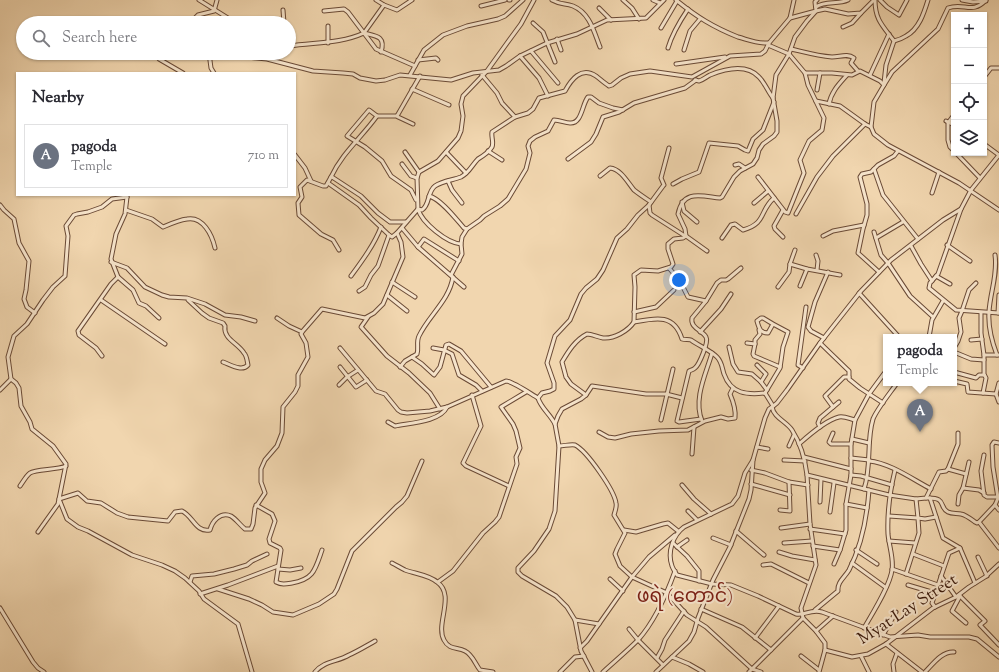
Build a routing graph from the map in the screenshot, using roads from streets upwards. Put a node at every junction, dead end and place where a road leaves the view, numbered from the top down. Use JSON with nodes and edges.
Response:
{"nodes":[{"id":1,"x":199,"y":0,"type":"edge"},
{"id":2,"x":217,"y":0,"type":"edge"},
{"id":3,"x":376,"y":0,"type":"edge"},
{"id":4,"x":412,"y":0,"type":"edge"},
{"id":5,"x":505,"y":0,"type":"edge"},
{"id":6,"x":523,"y":0,"type":"edge"},
{"id":7,"x":534,"y":0,"type":"edge"},
{"id":8,"x":552,"y":0,"type":"edge"},
{"id":9,"x":623,"y":0,"type":"edge"},
{"id":10,"x":653,"y":0,"type":"edge"},
{"id":11,"x":664,"y":0,"type":"edge"},
{"id":12,"x":794,"y":0,"type":"edge"},
{"id":13,"x":817,"y":0,"type":"edge"},
{"id":14,"x":848,"y":0,"type":"edge"},
{"id":15,"x":874,"y":0,"type":"edge"},
{"id":16,"x":880,"y":0,"type":"edge"},
{"id":17,"x":907,"y":0,"type":"edge"},
{"id":18,"x":928,"y":0,"type":"edge"},
{"id":19,"x":962,"y":0,"type":"edge"},
{"id":20,"x":986,"y":0,"type":"edge"},
{"id":21,"x":677,"y":1,"type":"edge"},
{"id":22,"x":660,"y":3,"type":"junction"},
{"id":23,"x":384,"y":5,"type":"junction"},
{"id":24,"x":481,"y":6,"type":"dead end"},
{"id":25,"x":599,"y":8,"type":"dead end"},
{"id":26,"x":215,"y":9,"type":"junction"},
{"id":27,"x":688,"y":9,"type":"junction"},
{"id":28,"x":816,"y":9,"type":"junction"},
{"id":29,"x":283,"y":10,"type":"dead end"},
{"id":30,"x":324,"y":11,"type":"dead end"},
{"id":31,"x":861,"y":13,"type":"junction"},
{"id":32,"x":197,"y":16,"type":"edge"},
{"id":33,"x":226,"y":16,"type":"edge"},
{"id":34,"x":283,"y":16,"type":"edge"},
{"id":35,"x":790,"y":18,"type":"junction"},
{"id":36,"x":640,"y":19,"type":"junction"},
{"id":37,"x":700,"y":19,"type":"junction"},
{"id":38,"x":611,"y":20,"type":"junction"},
{"id":39,"x":533,"y":23,"type":"dead end"},
{"id":40,"x":328,"y":26,"type":"dead end"},
{"id":41,"x":593,"y":27,"type":"junction"},
{"id":42,"x":843,"y":27,"type":"dead end"},
{"id":43,"x":661,"y":28,"type":"dead end"},
{"id":44,"x":364,"y":33,"type":"junction"},
{"id":45,"x":889,"y":34,"type":"junction"},
{"id":46,"x":557,"y":40,"type":"junction"},
{"id":47,"x":894,"y":41,"type":"junction"},
{"id":48,"x":328,"y":43,"type":"junction"},
{"id":49,"x":547,"y":43,"type":"junction"},
{"id":50,"x":769,"y":44,"type":"junction"},
{"id":51,"x":296,"y":45,"type":"edge"},
{"id":52,"x":600,"y":48,"type":"dead end"},
{"id":53,"x":668,"y":48,"type":"dead end"},
{"id":54,"x":790,"y":49,"type":"junction"},
{"id":55,"x":561,"y":50,"type":"dead end"},
{"id":56,"x":684,"y":50,"type":"dead end"},
{"id":57,"x":531,"y":51,"type":"junction"},
{"id":58,"x":381,"y":52,"type":"junction"},
{"id":59,"x":789,"y":54,"type":"junction"},
{"id":60,"x":520,"y":56,"type":"junction"},
{"id":61,"x":730,"y":56,"type":"junction"},
{"id":62,"x":161,"y":60,"type":"edge"},
{"id":63,"x":210,"y":60,"type":"edge"},
{"id":64,"x":271,"y":60,"type":"edge"},
{"id":65,"x":418,"y":60,"type":"junction"},
{"id":66,"x":438,"y":60,"type":"dead end"},
{"id":67,"x":555,"y":62,"type":"dead end"},
{"id":68,"x":676,"y":64,"type":"dead end"},
{"id":69,"x":415,"y":66,"type":"junction"},
{"id":70,"x":211,"y":68,"type":"junction"},
{"id":71,"x":999,"y":68,"type":"edge"},
{"id":72,"x":487,"y":70,"type":"junction"},
{"id":73,"x":858,"y":70,"type":"junction"},
{"id":74,"x":181,"y":72,"type":"edge"},
{"id":75,"x":210,"y":72,"type":"edge"},
{"id":76,"x":213,"y":72,"type":"edge"},
{"id":77,"x":805,"y":73,"type":"junction"},
{"id":78,"x":820,"y":73,"type":"junction"},
{"id":79,"x":987,"y":73,"type":"edge"},
{"id":80,"x":410,"y":75,"type":"junction"},
{"id":81,"x":482,"y":75,"type":"junction"},
{"id":82,"x":847,"y":75,"type":"junction"},
{"id":83,"x":870,"y":75,"type":"junction"},
{"id":84,"x":420,"y":76,"type":"junction"},
{"id":85,"x":692,"y":77,"type":"junction"},
{"id":86,"x":696,"y":80,"type":"junction"},
{"id":87,"x":558,"y":83,"type":"dead end"},
{"id":88,"x":884,"y":85,"type":"junction"},
{"id":89,"x":412,"y":89,"type":"junction"},
{"id":90,"x":817,"y":90,"type":"dead end"},
{"id":91,"x":548,"y":96,"type":"junction"},
{"id":92,"x":773,"y":100,"type":"junction"},
{"id":93,"x":815,"y":101,"type":"junction"},
{"id":94,"x":829,"y":104,"type":"junction"},
{"id":95,"x":449,"y":105,"type":"dead end"},
{"id":96,"x":623,"y":110,"type":"junction"},
{"id":97,"x":377,"y":116,"type":"junction"},
{"id":98,"x":397,"y":116,"type":"junction"},
{"id":99,"x":515,"y":118,"type":"junction"},
{"id":100,"x":951,"y":118,"type":"edge"},
{"id":101,"x":947,"y":122,"type":"junction"},
{"id":102,"x":413,"y":124,"type":"dead end"},
{"id":103,"x":865,"y":124,"type":"junction"},
{"id":104,"x":951,"y":124,"type":"edge"},
{"id":105,"x":871,"y":127,"type":"junction"},
{"id":106,"x":356,"y":141,"type":"junction"},
{"id":107,"x":752,"y":142,"type":"junction"},
{"id":108,"x":987,"y":146,"type":"edge"},
{"id":109,"x":669,"y":148,"type":"dead end"},
{"id":110,"x":760,"y":148,"type":"junction"},
{"id":111,"x":951,"y":148,"type":"edge"},
{"id":112,"x":898,"y":151,"type":"junction"},
{"id":113,"x":405,"y":152,"type":"dead end"},
{"id":114,"x":446,"y":152,"type":"junction"},
{"id":115,"x":488,"y":152,"type":"junction"},
{"id":116,"x":999,"y":155,"type":"edge"},
{"id":117,"x":296,"y":156,"type":"edge"},
{"id":118,"x":959,"y":156,"type":"edge"},
{"id":119,"x":568,"y":159,"type":"dead end"},
{"id":120,"x":502,"y":160,"type":"dead end"},
{"id":121,"x":402,"y":164,"type":"dead end"},
{"id":122,"x":735,"y":165,"type":"dead end"},
{"id":123,"x":745,"y":168,"type":"junction"},
{"id":124,"x":874,"y":169,"type":"junction"},
{"id":125,"x":419,"y":172,"type":"junction"},
{"id":126,"x":939,"y":172,"type":"junction"},
{"id":127,"x":466,"y":173,"type":"junction"},
{"id":128,"x":600,"y":176,"type":"dead end"},
{"id":129,"x":330,"y":177,"type":"junction"},
{"id":130,"x":758,"y":177,"type":"dead end"},
{"id":131,"x":418,"y":178,"type":"junction"},
{"id":132,"x":980,"y":178,"type":"junction"},
{"id":133,"x":311,"y":181,"type":"junction"},
{"id":134,"x":448,"y":181,"type":"junction"},
{"id":135,"x":328,"y":183,"type":"junction"},
{"id":136,"x":673,"y":184,"type":"dead end"},
{"id":137,"x":971,"y":190,"type":"junction"},
{"id":138,"x":768,"y":191,"type":"junction"},
{"id":139,"x":932,"y":193,"type":"dead end"},
{"id":140,"x":127,"y":196,"type":"edge"},
{"id":141,"x":429,"y":196,"type":"junction"},
{"id":142,"x":774,"y":198,"type":"junction"},
{"id":143,"x":462,"y":202,"type":"dead end"},
{"id":144,"x":682,"y":202,"type":"junction"},
{"id":145,"x":650,"y":203,"type":"junction"},
{"id":146,"x":754,"y":203,"type":"dead end"},
{"id":147,"x":417,"y":204,"type":"junction"},
{"id":148,"x":0,"y":205,"type":"edge"},
{"id":149,"x":418,"y":209,"type":"junction"},
{"id":150,"x":961,"y":209,"type":"junction"},
{"id":151,"x":126,"y":210,"type":"junction"},
{"id":152,"x":784,"y":210,"type":"junction"},
{"id":153,"x":999,"y":210,"type":"edge"},
{"id":154,"x":796,"y":214,"type":"dead end"},
{"id":155,"x":406,"y":222,"type":"junction"},
{"id":156,"x":697,"y":222,"type":"dead end"},
{"id":157,"x":903,"y":222,"type":"junction"},
{"id":158,"x":864,"y":225,"type":"junction"},
{"id":159,"x":381,"y":227,"type":"junction"},
{"id":160,"x":402,"y":228,"type":"junction"},
{"id":161,"x":467,"y":229,"type":"junction"},
{"id":162,"x":874,"y":232,"type":"dead end"},
{"id":163,"x":397,"y":233,"type":"junction"},
{"id":164,"x":389,"y":235,"type":"junction"},
{"id":165,"x":686,"y":236,"type":"junction"},
{"id":166,"x":783,"y":236,"type":"dead end"},
{"id":167,"x":823,"y":236,"type":"dead end"},
{"id":168,"x":722,"y":238,"type":"dead end"},
{"id":169,"x":876,"y":238,"type":"junction"},
{"id":170,"x":918,"y":239,"type":"junction"},
{"id":171,"x":461,"y":244,"type":"junction"},
{"id":172,"x":947,"y":245,"type":"junction"},
{"id":173,"x":418,"y":246,"type":"junction"},
{"id":174,"x":910,"y":246,"type":"junction"},
{"id":175,"x":215,"y":248,"type":"dead end"},
{"id":176,"x":339,"y":250,"type":"dead end"},
{"id":177,"x":795,"y":250,"type":"dead end"},
{"id":178,"x":707,"y":251,"type":"dead end"},
{"id":179,"x":816,"y":255,"type":"dead end"},
{"id":180,"x":995,"y":255,"type":"dead end"},
{"id":181,"x":459,"y":261,"type":"junction"},
{"id":182,"x":970,"y":261,"type":"dead end"},
{"id":183,"x":111,"y":262,"type":"junction"},
{"id":184,"x":888,"y":263,"type":"junction"},
{"id":185,"x":790,"y":264,"type":"junction"},
{"id":186,"x":669,"y":268,"type":"junction"},
{"id":187,"x":741,"y":268,"type":"dead end"},
{"id":188,"x":807,"y":269,"type":"junction"},
{"id":189,"x":817,"y":270,"type":"junction"},
{"id":190,"x":828,"y":272,"type":"junction"},
{"id":191,"x":879,"y":272,"type":"junction"},
{"id":192,"x":840,"y":275,"type":"dead end"},
{"id":193,"x":351,"y":276,"type":"dead end"},
{"id":194,"x":452,"y":276,"type":"junction"},
{"id":195,"x":936,"y":276,"type":"junction"},
{"id":196,"x":118,"y":277,"type":"junction"},
{"id":197,"x":932,"y":281,"type":"junction"},
{"id":198,"x":392,"y":282,"type":"junction"},
{"id":199,"x":976,"y":283,"type":"dead end"},
{"id":200,"x":950,"y":284,"type":"dead end"},
{"id":201,"x":800,"y":286,"type":"dead end"},
{"id":202,"x":464,"y":287,"type":"dead end"},
{"id":203,"x":778,"y":287,"type":"dead end"},
{"id":204,"x":359,"y":290,"type":"dead end"},
{"id":205,"x":674,"y":290,"type":"dead end"},
{"id":206,"x":859,"y":293,"type":"junction"},
{"id":207,"x":731,"y":294,"type":"dead end"},
{"id":208,"x":387,"y":295,"type":"junction"},
{"id":209,"x":999,"y":295,"type":"edge"},
{"id":210,"x":415,"y":297,"type":"dead end"},
{"id":211,"x":187,"y":298,"type":"junction"},
{"id":212,"x":101,"y":300,"type":"junction"},
{"id":213,"x":943,"y":301,"type":"junction"},
{"id":214,"x":706,"y":302,"type":"junction"},
{"id":215,"x":806,"y":307,"type":"dead end"},
{"id":216,"x":407,"y":311,"type":"dead end"},
{"id":217,"x":962,"y":311,"type":"junction"},
{"id":218,"x":634,"y":312,"type":"junction"},
{"id":219,"x":35,"y":313,"type":"junction"},
{"id":220,"x":982,"y":313,"type":"junction"},
{"id":221,"x":988,"y":313,"type":"junction"},
{"id":222,"x":999,"y":313,"type":"edge"},
{"id":223,"x":368,"y":317,"type":"junction"},
{"id":224,"x":933,"y":317,"type":"junction"},
{"id":225,"x":159,"y":318,"type":"dead end"},
{"id":226,"x":277,"y":318,"type":"dead end"},
{"id":227,"x":255,"y":321,"type":"dead end"},
{"id":228,"x":634,"y":322,"type":"junction"},
{"id":229,"x":756,"y":324,"type":"dead end"},
{"id":230,"x":773,"y":324,"type":"junction"},
{"id":231,"x":302,"y":332,"type":"junction"},
{"id":232,"x":700,"y":332,"type":"junction"},
{"id":233,"x":896,"y":334,"type":"edge"},
{"id":234,"x":930,"y":334,"type":"edge"},
{"id":235,"x":824,"y":338,"type":"junction"},
{"id":236,"x":982,"y":339,"type":"junction"},
{"id":237,"x":971,"y":340,"type":"dead end"},
{"id":238,"x":957,"y":342,"type":"edge"},
{"id":239,"x":747,"y":343,"type":"dead end"},
{"id":240,"x":820,"y":343,"type":"junction"},
{"id":241,"x":165,"y":344,"type":"dead end"},
{"id":242,"x":755,"y":344,"type":"junction"},
{"id":243,"x":729,"y":347,"type":"dead end"},
{"id":244,"x":340,"y":348,"type":"dead end"},
{"id":245,"x":433,"y":348,"type":"dead end"},
{"id":246,"x":444,"y":350,"type":"junction"},
{"id":247,"x":705,"y":350,"type":"junction"},
{"id":248,"x":712,"y":353,"type":"junction"},
{"id":249,"x":957,"y":353,"type":"edge"},
{"id":250,"x":984,"y":355,"type":"junction"},
{"id":251,"x":998,"y":355,"type":"edge"},
{"id":252,"x":102,"y":356,"type":"dead end"},
{"id":253,"x":412,"y":357,"type":"junction"},
{"id":254,"x":984,"y":360,"type":"junction"},
{"id":255,"x":223,"y":362,"type":"dead end"},
{"id":256,"x":757,"y":365,"type":"dead end"},
{"id":257,"x":340,"y":366,"type":"dead end"},
{"id":258,"x":400,"y":366,"type":"junction"},
{"id":259,"x":780,"y":367,"type":"junction"},
{"id":260,"x":803,"y":368,"type":"junction"},
{"id":261,"x":673,"y":369,"type":"dead end"},
{"id":262,"x":358,"y":370,"type":"junction"},
{"id":263,"x":957,"y":373,"type":"edge"},
{"id":264,"x":883,"y":375,"type":"edge"},
{"id":265,"x":984,"y":375,"type":"junction"},
{"id":266,"x":348,"y":377,"type":"junction"},
{"id":267,"x":849,"y":377,"type":"junction"},
{"id":268,"x":11,"y":378,"type":"junction"},
{"id":269,"x":367,"y":380,"type":"junction"},
{"id":270,"x":761,"y":382,"type":"junction"},
{"id":271,"x":957,"y":382,"type":"edge"},
{"id":272,"x":999,"y":383,"type":"edge"},
{"id":273,"x":340,"y":385,"type":"dead end"},
{"id":274,"x":895,"y":386,"type":"edge"},
{"id":275,"x":491,"y":387,"type":"junction"},
{"id":276,"x":733,"y":388,"type":"junction"},
{"id":277,"x":0,"y":390,"type":"edge"},
{"id":278,"x":482,"y":391,"type":"junction"},
{"id":279,"x":526,"y":392,"type":"junction"},
{"id":280,"x":766,"y":392,"type":"junction"},
{"id":281,"x":983,"y":393,"type":"junction"},
{"id":282,"x":586,"y":394,"type":"junction"},
{"id":283,"x":666,"y":394,"type":"junction"},
{"id":284,"x":869,"y":394,"type":"junction"},
{"id":285,"x":996,"y":394,"type":"junction"},
{"id":286,"x":472,"y":395,"type":"junction"},
{"id":287,"x":538,"y":398,"type":"junction"},
{"id":288,"x":682,"y":398,"type":"junction"},
{"id":289,"x":839,"y":402,"type":"dead end"},
{"id":290,"x":999,"y":402,"type":"edge"},
{"id":291,"x":883,"y":403,"type":"junction"},
{"id":292,"x":773,"y":406,"type":"junction"},
{"id":293,"x":447,"y":407,"type":"junction"},
{"id":294,"x":833,"y":407,"type":"junction"},
{"id":295,"x":440,"y":409,"type":"junction"},
{"id":296,"x":661,"y":420,"type":"dead end"},
{"id":297,"x":855,"y":420,"type":"junction"},
{"id":298,"x":702,"y":421,"type":"junction"},
{"id":299,"x":388,"y":422,"type":"dead end"},
{"id":300,"x":555,"y":424,"type":"junction"},
{"id":301,"x":694,"y":427,"type":"junction"},
{"id":302,"x":820,"y":427,"type":"junction"},
{"id":303,"x":599,"y":432,"type":"dead end"},
{"id":304,"x":833,"y":433,"type":"dead end"},
{"id":305,"x":958,"y":433,"type":"dead end"},
{"id":306,"x":794,"y":435,"type":"junction"},
{"id":307,"x":852,"y":439,"type":"junction"},
{"id":308,"x":869,"y":443,"type":"junction"},
{"id":309,"x":999,"y":443,"type":"edge"},
{"id":310,"x":799,"y":444,"type":"junction"},
{"id":311,"x":851,"y":444,"type":"junction"},
{"id":312,"x":559,"y":446,"type":"junction"},
{"id":313,"x":789,"y":446,"type":"dead end"},
{"id":314,"x":756,"y":447,"type":"junction"},
{"id":315,"x":768,"y":449,"type":"dead end"},
{"id":316,"x":692,"y":454,"type":"dead end"},
{"id":317,"x":984,"y":455,"type":"dead end"},
{"id":318,"x":804,"y":457,"type":"junction"},
{"id":319,"x":851,"y":458,"type":"junction"},
{"id":320,"x":753,"y":460,"type":"junction"},
{"id":321,"x":784,"y":460,"type":"dead end"},
{"id":322,"x":869,"y":460,"type":"junction"},
{"id":323,"x":422,"y":461,"type":"dead end"},
{"id":324,"x":805,"y":461,"type":"junction"},
{"id":325,"x":969,"y":462,"type":"dead end"},
{"id":326,"x":66,"y":466,"type":"junction"},
{"id":327,"x":851,"y":469,"type":"junction"},
{"id":328,"x":948,"y":469,"type":"junction"},
{"id":329,"x":751,"y":470,"type":"junction"},
{"id":330,"x":895,"y":470,"type":"junction"},
{"id":331,"x":966,"y":474,"type":"junction"},
{"id":332,"x":807,"y":475,"type":"junction"},
{"id":333,"x":851,"y":475,"type":"junction"},
{"id":334,"x":868,"y":478,"type":"junction"},
{"id":335,"x":821,"y":479,"type":"junction"},
{"id":336,"x":789,"y":482,"type":"junction"},
{"id":337,"x":834,"y":483,"type":"junction"},
{"id":338,"x":751,"y":484,"type":"junction"},
{"id":339,"x":682,"y":485,"type":"dead end"},
{"id":340,"x":808,"y":485,"type":"junction"},
{"id":341,"x":892,"y":485,"type":"junction"},
{"id":342,"x":20,"y":486,"type":"dead end"},
{"id":343,"x":509,"y":486,"type":"junction"},
{"id":344,"x":849,"y":486,"type":"junction"},
{"id":345,"x":963,"y":488,"type":"junction"},
{"id":346,"x":931,"y":489,"type":"junction"},
{"id":347,"x":867,"y":490,"type":"junction"},
{"id":348,"x":984,"y":492,"type":"junction"},
{"id":349,"x":790,"y":495,"type":"junction"},
{"id":350,"x":890,"y":495,"type":"junction"},
{"id":351,"x":928,"y":498,"type":"junction"},
{"id":352,"x":998,"y":498,"type":"edge"},
{"id":353,"x":59,"y":499,"type":"junction"},
{"id":354,"x":916,"y":499,"type":"junction"},
{"id":355,"x":820,"y":502,"type":"dead end"},
{"id":356,"x":846,"y":504,"type":"junction"},
{"id":357,"x":958,"y":504,"type":"dead end"},
{"id":358,"x":995,"y":504,"type":"junction"},
{"id":359,"x":256,"y":505,"type":"junction"},
{"id":360,"x":867,"y":508,"type":"junction"},
{"id":361,"x":780,"y":510,"type":"dead end"},
{"id":362,"x":999,"y":510,"type":"edge"},
{"id":363,"x":688,"y":511,"type":"dead end"},
{"id":364,"x":830,"y":512,"type":"dead end"},
{"id":365,"x":711,"y":514,"type":"junction"},
{"id":366,"x":888,"y":516,"type":"junction"},
{"id":367,"x":936,"y":517,"type":"junction"},
{"id":368,"x":918,"y":518,"type":"junction"},
{"id":369,"x":697,"y":520,"type":"junction"},
{"id":370,"x":979,"y":522,"type":"junction"},
{"id":371,"x":810,"y":524,"type":"junction"},
{"id":372,"x":781,"y":528,"type":"dead end"},
{"id":373,"x":810,"y":529,"type":"junction"},
{"id":374,"x":624,"y":530,"type":"junction"},
{"id":375,"x":736,"y":531,"type":"junction"},
{"id":376,"x":38,"y":532,"type":"dead end"},
{"id":377,"x":677,"y":533,"type":"junction"},
{"id":378,"x":845,"y":534,"type":"junction"},
{"id":379,"x":713,"y":538,"type":"dead end"},
{"id":380,"x":687,"y":540,"type":"dead end"},
{"id":381,"x":812,"y":541,"type":"junction"},
{"id":382,"x":889,"y":541,"type":"junction"},
{"id":383,"x":784,"y":542,"type":"dead end"},
{"id":384,"x":673,"y":543,"type":"junction"},
{"id":385,"x":915,"y":543,"type":"junction"},
{"id":386,"x":731,"y":545,"type":"junction"},
{"id":387,"x":813,"y":546,"type":"junction"},
{"id":388,"x":677,"y":547,"type":"junction"},
{"id":389,"x":960,"y":548,"type":"junction"},
{"id":390,"x":999,"y":548,"type":"edge"},
{"id":391,"x":322,"y":550,"type":"dead end"},
{"id":392,"x":840,"y":550,"type":"junction"},
{"id":393,"x":856,"y":550,"type":"junction"},
{"id":394,"x":779,"y":552,"type":"dead end"},
{"id":395,"x":266,"y":554,"type":"dead end"},
{"id":396,"x":913,"y":554,"type":"junction"},
{"id":397,"x":764,"y":556,"type":"dead end"},
{"id":398,"x":978,"y":557,"type":"dead end"},
{"id":399,"x":815,"y":560,"type":"junction"},
{"id":400,"x":392,"y":563,"type":"dead end"},
{"id":401,"x":852,"y":563,"type":"junction"},
{"id":402,"x":834,"y":564,"type":"dead end"},
{"id":403,"x":877,"y":564,"type":"dead end"},
{"id":404,"x":763,"y":565,"type":"dead end"},
{"id":405,"x":999,"y":565,"type":"edge"},
{"id":406,"x":944,"y":566,"type":"junction"},
{"id":407,"x":278,"y":567,"type":"junction"},
{"id":408,"x":300,"y":568,"type":"dead end"},
{"id":409,"x":892,"y":569,"type":"junction"},
{"id":410,"x":675,"y":571,"type":"junction"},
{"id":411,"x":906,"y":574,"type":"junction"},
{"id":412,"x":941,"y":576,"type":"junction"},
{"id":413,"x":987,"y":576,"type":"junction"},
{"id":414,"x":632,"y":577,"type":"junction"},
{"id":415,"x":610,"y":579,"type":"dead end"},
{"id":416,"x":699,"y":581,"type":"junction"},
{"id":417,"x":190,"y":582,"type":"junction"},
{"id":418,"x":438,"y":582,"type":"junction"},
{"id":419,"x":809,"y":583,"type":"junction"},
{"id":420,"x":975,"y":583,"type":"junction"},
{"id":421,"x":712,"y":584,"type":"junction"},
{"id":422,"x":908,"y":585,"type":"dead end"},
{"id":423,"x":938,"y":585,"type":"junction"},
{"id":424,"x":885,"y":587,"type":"junction"},
{"id":425,"x":218,"y":589,"type":"junction"},
{"id":426,"x":623,"y":591,"type":"junction"},
{"id":427,"x":667,"y":593,"type":"junction"},
{"id":428,"x":935,"y":593,"type":"junction"},
{"id":429,"x":200,"y":594,"type":"junction"},
{"id":430,"x":959,"y":596,"type":"junction"},
{"id":431,"x":779,"y":606,"type":"junction"},
{"id":432,"x":935,"y":607,"type":"junction"},
{"id":433,"x":0,"y":608,"type":"edge"},
{"id":434,"x":701,"y":609,"type":"junction"},
{"id":435,"x":815,"y":610,"type":"junction"},
{"id":436,"x":684,"y":611,"type":"junction"},
{"id":437,"x":896,"y":612,"type":"dead end"},
{"id":438,"x":802,"y":616,"type":"junction"},
{"id":439,"x":833,"y":616,"type":"junction"},
{"id":440,"x":575,"y":620,"type":"junction"},
{"id":441,"x":697,"y":621,"type":"junction"},
{"id":442,"x":966,"y":623,"type":"dead end"},
{"id":443,"x":599,"y":624,"type":"junction"},
{"id":444,"x":864,"y":628,"type":"junction"},
{"id":445,"x":629,"y":629,"type":"dead end"},
{"id":446,"x":816,"y":631,"type":"junction"},
{"id":447,"x":883,"y":635,"type":"junction"},
{"id":448,"x":755,"y":638,"type":"junction"},
{"id":449,"x":894,"y":638,"type":"junction"},
{"id":450,"x":638,"y":640,"type":"junction"},
{"id":451,"x":375,"y":641,"type":"dead end"},
{"id":452,"x":886,"y":644,"type":"junction"},
{"id":453,"x":999,"y":644,"type":"edge"},
{"id":454,"x":580,"y":648,"type":"junction"},
{"id":455,"x":771,"y":650,"type":"junction"},
{"id":456,"x":825,"y":650,"type":"junction"},
{"id":457,"x":954,"y":652,"type":"dead end"},
{"id":458,"x":897,"y":654,"type":"junction"},
{"id":459,"x":584,"y":656,"type":"junction"},
{"id":460,"x":801,"y":656,"type":"dead end"},
{"id":461,"x":861,"y":656,"type":"junction"},
{"id":462,"x":999,"y":656,"type":"edge"},
{"id":463,"x":672,"y":657,"type":"junction"},
{"id":464,"x":657,"y":658,"type":"junction"},
{"id":465,"x":663,"y":665,"type":"junction"},
{"id":466,"x":752,"y":669,"type":"junction"},
{"id":467,"x":819,"y":671,"type":"edge"},
{"id":468,"x":44,"y":672,"type":"edge"},
{"id":469,"x":252,"y":672,"type":"edge"},
{"id":470,"x":315,"y":672,"type":"edge"},
{"id":471,"x":493,"y":672,"type":"edge"},
{"id":472,"x":560,"y":672,"type":"edge"},
{"id":473,"x":592,"y":672,"type":"edge"},
{"id":474,"x":603,"y":672,"type":"edge"},
{"id":475,"x":656,"y":672,"type":"edge"},
{"id":476,"x":703,"y":672,"type":"edge"},
{"id":477,"x":749,"y":672,"type":"edge"},
{"id":478,"x":761,"y":672,"type":"edge"},
{"id":479,"x":869,"y":672,"type":"edge"},
{"id":480,"x":894,"y":672,"type":"edge"},
{"id":481,"x":922,"y":672,"type":"edge"},
{"id":482,"x":925,"y":672,"type":"edge"}],
"edges":[{"from":1,"to":26,"type":"street"},
{"from":2,"to":26,"type":"street"},
{"from":3,"to":23,"type":"street"},
{"from":4,"to":23,"type":"street"},
{"from":5,"to":24,"type":"street"},
{"from":6,"to":65,"type":"street"},
{"from":7,"to":72,"type":"street"},
{"from":8,"to":41,"type":"street"},
{"from":9,"to":36,"type":"street"},
{"from":10,"to":22,"type":"street"},
{"from":11,"to":22,"type":"street"},
{"from":12,"to":35,"type":"street"},
{"from":13,"to":28,"type":"street"},
{"from":14,"to":28,"type":"street"},
{"from":15,"to":31,"type":"street"},
{"from":15,"to":45,"type":"street"},
{"from":16,"to":17,"type":"street"},
{"from":18,"to":47,"type":"street"},
{"from":19,"to":20,"type":"street"},
{"from":20,"to":88,"type":"street"},
{"from":21,"to":27,"type":"street"},
{"from":21,"to":43,"type":"street"},
{"from":22,"to":36,"type":"street"},
{"from":23,"to":44,"type":"street"},
{"from":25,"to":38,"type":"street"},
{"from":26,"to":32,"type":"street"},
{"from":26,"to":33,"type":"street"},
{"from":27,"to":37,"type":"street"},
{"from":27,"to":53,"type":"street"},
{"from":28,"to":31,"type":"street"},
{"from":28,"to":35,"type":"street"},
{"from":28,"to":54,"type":"street"},
{"from":29,"to":34,"type":"street"},
{"from":30,"to":44,"type":"street"},
{"from":31,"to":42,"type":"street"},
{"from":35,"to":50,"type":"street"},
{"from":36,"to":38,"type":"street"},
{"from":37,"to":50,"type":"street"},
{"from":37,"to":56,"type":"street"},
{"from":38,"to":41,"type":"street"},
{"from":39,"to":49,"type":"street"},
{"from":40,"to":48,"type":"street"},
{"from":41,"to":46,"type":"street"},
{"from":41,"to":52,"type":"street"},
{"from":44,"to":48,"type":"street"},
{"from":44,"to":58,"type":"street"},
{"from":44,"to":58,"type":"street"},
{"from":45,"to":47,"type":"street"},
{"from":45,"to":83,"type":"street"},
{"from":46,"to":49,"type":"street"},
{"from":46,"to":55,"type":"street"},
{"from":47,"to":88,"type":"street"},
{"from":48,"to":51,"type":"street"},
{"from":49,"to":57,"type":"street"},
{"from":49,"to":67,"type":"street"},
{"from":50,"to":59,"type":"street"},
{"from":50,"to":61,"type":"street"},
{"from":54,"to":59,"type":"street"},
{"from":54,"to":73,"type":"street"},
{"from":57,"to":60,"type":"street"},
{"from":57,"to":87,"type":"street"},
{"from":58,"to":69,"type":"street"},
{"from":59,"to":77,"type":"street"},
{"from":59,"to":92,"type":"street"},
{"from":60,"to":72,"type":"street"},
{"from":60,"to":91,"type":"street"},
{"from":61,"to":68,"type":"street"},
{"from":61,"to":85,"type":"street"},
{"from":62,"to":74,"type":"street"},
{"from":63,"to":70,"type":"street"},
{"from":64,"to":80,"type":"street"},
{"from":65,"to":66,"type":"street"},
{"from":65,"to":69,"type":"street"},
{"from":69,"to":80,"type":"street"},
{"from":70,"to":75,"type":"street"},
{"from":70,"to":76,"type":"street"},
{"from":71,"to":79,"type":"street"},
{"from":72,"to":81,"type":"street"},
{"from":72,"to":84,"type":"street"},
{"from":73,"to":82,"type":"street"},
{"from":73,"to":83,"type":"street"},
{"from":77,"to":78,"type":"street"},
{"from":77,"to":93,"type":"street"},
{"from":78,"to":82,"type":"street"},
{"from":78,"to":90,"type":"street"},
{"from":80,"to":84,"type":"street"},
{"from":81,"to":99,"type":"street"},
{"from":81,"to":114,"type":"street"},
{"from":82,"to":94,"type":"street"},
{"from":83,"to":88,"type":"street"},
{"from":84,"to":89,"type":"street"},
{"from":85,"to":86,"type":"street"},
{"from":85,"to":91,"type":"street"},
{"from":86,"to":92,"type":"street"},
{"from":86,"to":96,"type":"street"},
{"from":88,"to":105,"type":"street"},
{"from":89,"to":95,"type":"street"},
{"from":89,"to":98,"type":"street"},
{"from":91,"to":99,"type":"street"},
{"from":92,"to":107,"type":"street"},
{"from":92,"to":110,"type":"street"},
{"from":93,"to":94,"type":"street"},
{"from":93,"to":152,"type":"street"},
{"from":94,"to":103,"type":"street"},
{"from":96,"to":119,"type":"street"},
{"from":96,"to":161,"type":"street"},
{"from":97,"to":98,"type":"street"},
{"from":97,"to":106,"type":"street"},
{"from":97,"to":106,"type":"street"},
{"from":98,"to":102,"type":"street"},
{"from":99,"to":115,"type":"street"},
{"from":100,"to":101,"type":"street"},
{"from":101,"to":104,"type":"street"},
{"from":101,"to":111,"type":"street"},
{"from":103,"to":105,"type":"street"},
{"from":103,"to":154,"type":"street"},
{"from":105,"to":112,"type":"street"},
{"from":106,"to":129,"type":"street"},
{"from":106,"to":147,"type":"street"},
{"from":107,"to":110,"type":"street"},
{"from":107,"to":136,"type":"street"},
{"from":108,"to":116,"type":"street"},
{"from":109,"to":145,"type":"street"},
{"from":110,"to":123,"type":"street"},
{"from":112,"to":124,"type":"street"},
{"from":112,"to":126,"type":"street"},
{"from":113,"to":125,"type":"street"},
{"from":114,"to":125,"type":"street"},
{"from":114,"to":127,"type":"street"},
{"from":115,"to":120,"type":"street"},
{"from":115,"to":127,"type":"street"},
{"from":116,"to":132,"type":"street"},
{"from":117,"to":133,"type":"street"},
{"from":118,"to":132,"type":"street"},
{"from":121,"to":131,"type":"street"},
{"from":122,"to":123,"type":"street"},
{"from":123,"to":144,"type":"street"},
{"from":124,"to":157,"type":"street"},
{"from":124,"to":158,"type":"street"},
{"from":125,"to":131,"type":"street"},
{"from":126,"to":137,"type":"street"},
{"from":126,"to":139,"type":"street"},
{"from":127,"to":134,"type":"street"},
{"from":128,"to":145,"type":"street"},
{"from":129,"to":135,"type":"street"},
{"from":129,"to":155,"type":"street"},
{"from":130,"to":138,"type":"street"},
{"from":131,"to":147,"type":"street"},
{"from":132,"to":137,"type":"street"},
{"from":133,"to":135,"type":"street"},
{"from":133,"to":176,"type":"street"},
{"from":134,"to":141,"type":"street"},
{"from":134,"to":143,"type":"street"},
{"from":135,"to":159,"type":"street"},
{"from":137,"to":150,"type":"street"},
{"from":137,"to":153,"type":"street"},
{"from":138,"to":142,"type":"street"},
{"from":138,"to":146,"type":"street"},
{"from":140,"to":151,"type":"street"},
{"from":140,"to":219,"type":"street"},
{"from":141,"to":149,"type":"street"},
{"from":141,"to":161,"type":"street"},
{"from":142,"to":152,"type":"street"},
{"from":142,"to":168,"type":"street"},
{"from":144,"to":156,"type":"street"},
{"from":144,"to":165,"type":"street"},
{"from":145,"to":165,"type":"street"},
{"from":145,"to":287,"type":"street"},
{"from":147,"to":149,"type":"street"},
{"from":148,"to":219,"type":"street"},
{"from":149,"to":155,"type":"street"},
{"from":149,"to":171,"type":"street"},
{"from":150,"to":170,"type":"street"},
{"from":150,"to":172,"type":"street"},
{"from":151,"to":175,"type":"street"},
{"from":151,"to":183,"type":"street"},
{"from":152,"to":166,"type":"street"},
{"from":155,"to":160,"type":"street"},
{"from":157,"to":169,"type":"street"},
{"from":157,"to":170,"type":"street"},
{"from":158,"to":167,"type":"street"},
{"from":158,"to":191,"type":"street"},
{"from":159,"to":164,"type":"street"},
{"from":159,"to":193,"type":"street"},
{"from":160,"to":163,"type":"street"},
{"from":160,"to":173,"type":"street"},
{"from":161,"to":171,"type":"street"},
{"from":162,"to":169,"type":"street"},
{"from":163,"to":164,"type":"street"},
{"from":163,"to":198,"type":"street"},
{"from":164,"to":204,"type":"street"},
{"from":165,"to":178,"type":"street"},
{"from":165,"to":186,"type":"street"},
{"from":169,"to":184,"type":"street"},
{"from":170,"to":174,"type":"street"},
{"from":171,"to":181,"type":"street"},
{"from":172,"to":182,"type":"street"},
{"from":172,"to":195,"type":"street"},
{"from":173,"to":181,"type":"street"},
{"from":173,"to":194,"type":"street"},
{"from":174,"to":184,"type":"street"},
{"from":174,"to":197,"type":"street"},
{"from":177,"to":185,"type":"street"},
{"from":179,"to":189,"type":"street"},
{"from":180,"to":221,"type":"street"},
{"from":181,"to":194,"type":"street"},
{"from":183,"to":196,"type":"street"},
{"from":183,"to":211,"type":"street"},
{"from":184,"to":191,"type":"street"},
{"from":184,"to":224,"type":"street"},
{"from":185,"to":188,"type":"street"},
{"from":185,"to":203,"type":"street"},
{"from":186,"to":214,"type":"street"},
{"from":186,"to":218,"type":"street"},
{"from":187,"to":214,"type":"street"},
{"from":188,"to":189,"type":"street"},
{"from":188,"to":201,"type":"street"},
{"from":189,"to":190,"type":"street"},
{"from":190,"to":192,"type":"street"},
{"from":190,"to":235,"type":"street"},
{"from":191,"to":206,"type":"street"},
{"from":194,"to":202,"type":"street"},
{"from":194,"to":253,"type":"street"},
{"from":195,"to":197,"type":"street"},
{"from":195,"to":200,"type":"street"},
{"from":196,"to":212,"type":"street"},
{"from":196,"to":225,"type":"street"},
{"from":197,"to":213,"type":"street"},
{"from":198,"to":208,"type":"street"},
{"from":198,"to":210,"type":"street"},
{"from":199,"to":217,"type":"street"},
{"from":205,"to":218,"type":"street"},
{"from":206,"to":233,"type":"street"},
{"from":206,"to":235,"type":"street"},
{"from":207,"to":232,"type":"street"},
{"from":208,"to":216,"type":"street"},
{"from":208,"to":223,"type":"street"},
{"from":209,"to":222,"type":"street"},
{"from":211,"to":227,"type":"street"},
{"from":211,"to":255,"type":"street"},
{"from":212,"to":241,"type":"street"},
{"from":212,"to":252,"type":"street"},
{"from":213,"to":217,"type":"street"},
{"from":213,"to":224,"type":"street"},
{"from":214,"to":232,"type":"street"},
{"from":215,"to":260,"type":"street"},
{"from":217,"to":220,"type":"street"},
{"from":217,"to":238,"type":"street"},
{"from":218,"to":228,"type":"street"},
{"from":219,"to":268,"type":"street"},
{"from":220,"to":221,"type":"street"},
{"from":220,"to":236,"type":"street"},
{"from":221,"to":222,"type":"street"},
{"from":221,"to":251,"type":"street"},
{"from":223,"to":231,"type":"street"},
{"from":223,"to":258,"type":"street"},
{"from":224,"to":234,"type":"street"},
{"from":226,"to":231,"type":"street"},
{"from":228,"to":247,"type":"street"},
{"from":228,"to":282,"type":"street"},
{"from":229,"to":242,"type":"street"},
{"from":230,"to":230,"type":"street"},
{"from":230,"to":259,"type":"street"},
{"from":231,"to":359,"type":"street"},
{"from":232,"to":247,"type":"street"},
{"from":235,"to":240,"type":"street"},
{"from":236,"to":237,"type":"street"},
{"from":236,"to":250,"type":"street"},
{"from":239,"to":242,"type":"street"},
{"from":240,"to":260,"type":"street"},
{"from":240,"to":267,"type":"street"},
{"from":242,"to":259,"type":"street"},
{"from":243,"to":270,"type":"street"},
{"from":244,"to":262,"type":"street"},
{"from":245,"to":246,"type":"street"},
{"from":246,"to":253,"type":"street"},
{"from":246,"to":275,"type":"street"},
{"from":246,"to":278,"type":"street"},
{"from":247,"to":248,"type":"street"},
{"from":247,"to":288,"type":"street"},
{"from":248,"to":276,"type":"street"},
{"from":248,"to":298,"type":"street"},
{"from":249,"to":254,"type":"street"},
{"from":250,"to":251,"type":"street"},
{"from":250,"to":254,"type":"street"},
{"from":253,"to":258,"type":"street"},
{"from":254,"to":265,"type":"street"},
{"from":256,"to":270,"type":"street"},
{"from":257,"to":266,"type":"street"},
{"from":258,"to":295,"type":"street"},
{"from":259,"to":280,"type":"street"},
{"from":260,"to":292,"type":"street"},
{"from":261,"to":283,"type":"street"},
{"from":262,"to":266,"type":"street"},
{"from":262,"to":269,"type":"street"},
{"from":263,"to":265,"type":"street"},
{"from":264,"to":284,"type":"street"},
{"from":265,"to":281,"type":"street"},
{"from":266,"to":269,"type":"street"},
{"from":266,"to":273,"type":"street"},
{"from":267,"to":284,"type":"street"},
{"from":267,"to":294,"type":"street"},
{"from":268,"to":277,"type":"street"},
{"from":268,"to":326,"type":"street"},
{"from":269,"to":295,"type":"street"},
{"from":270,"to":280,"type":"street"},
{"from":271,"to":281,"type":"street"},
{"from":272,"to":285,"type":"street"},
{"from":274,"to":291,"type":"street"},
{"from":275,"to":278,"type":"street"},
{"from":275,"to":279,"type":"street"},
{"from":276,"to":280,"type":"street"},
{"from":276,"to":298,"type":"street"},
{"from":278,"to":286,"type":"street"},
{"from":279,"to":287,"type":"street"},
{"from":279,"to":343,"type":"street"},
{"from":280,"to":292,"type":"street"},
{"from":281,"to":285,"type":"street"},
{"from":282,"to":283,"type":"street"},
{"from":282,"to":300,"type":"street"},
{"from":283,"to":288,"type":"street"},
{"from":283,"to":296,"type":"street"},
{"from":284,"to":291,"type":"street"},
{"from":284,"to":297,"type":"street"},
{"from":285,"to":290,"type":"street"},
{"from":286,"to":293,"type":"street"},
{"from":286,"to":343,"type":"street"},
{"from":287,"to":300,"type":"street"},
{"from":288,"to":298,"type":"street"},
{"from":289,"to":294,"type":"street"},
{"from":291,"to":308,"type":"street"},
{"from":292,"to":306,"type":"street"},
{"from":292,"to":314,"type":"street"},
{"from":293,"to":295,"type":"street"},
{"from":293,"to":299,"type":"street"},
{"from":294,"to":302,"type":"street"},
{"from":297,"to":302,"type":"street"},
{"from":297,"to":307,"type":"street"},
{"from":298,"to":301,"type":"street"},
{"from":300,"to":312,"type":"street"},
{"from":301,"to":303,"type":"street"},
{"from":301,"to":316,"type":"street"},
{"from":302,"to":310,"type":"street"},
{"from":304,"to":311,"type":"street"},
{"from":305,"to":328,"type":"street"},
{"from":306,"to":310,"type":"street"},
{"from":306,"to":313,"type":"street"},
{"from":307,"to":308,"type":"street"},
{"from":307,"to":311,"type":"street"},
{"from":308,"to":322,"type":"street"},
{"from":309,"to":352,"type":"street"},
{"from":310,"to":318,"type":"street"},
{"from":311,"to":319,"type":"street"},
{"from":312,"to":374,"type":"street"},
{"from":312,"to":440,"type":"street"},
{"from":314,"to":315,"type":"street"},
{"from":314,"to":320,"type":"street"},
{"from":317,"to":348,"type":"street"},
{"from":318,"to":324,"type":"street"},
{"from":318,"to":327,"type":"street"},
{"from":319,"to":322,"type":"street"},
{"from":319,"to":327,"type":"street"},
{"from":320,"to":329,"type":"street"},
{"from":320,"to":365,"type":"street"},
{"from":321,"to":324,"type":"street"},
{"from":322,"to":330,"type":"street"},
{"from":322,"to":334,"type":"street"},
{"from":323,"to":425,"type":"street"},
{"from":324,"to":332,"type":"street"},
{"from":325,"to":331,"type":"street"},
{"from":326,"to":342,"type":"street"},
{"from":326,"to":353,"type":"street"},
{"from":327,"to":333,"type":"street"},
{"from":328,"to":331,"type":"street"},
{"from":328,"to":346,"type":"street"},
{"from":329,"to":336,"type":"street"},
{"from":329,"to":338,"type":"street"},
{"from":330,"to":341,"type":"street"},
{"from":330,"to":346,"type":"street"},
{"from":331,"to":345,"type":"street"},
{"from":332,"to":335,"type":"street"},
{"from":332,"to":340,"type":"street"},
{"from":333,"to":334,"type":"street"},
{"from":333,"to":344,"type":"street"},
{"from":334,"to":341,"type":"street"},
{"from":334,"to":347,"type":"street"},
{"from":335,"to":337,"type":"street"},
{"from":335,"to":355,"type":"street"},
{"from":336,"to":340,"type":"street"},
{"from":336,"to":349,"type":"street"},
{"from":337,"to":344,"type":"street"},
{"from":337,"to":364,"type":"street"},
{"from":338,"to":349,"type":"street"},
{"from":338,"to":375,"type":"street"},
{"from":339,"to":365,"type":"street"},
{"from":340,"to":371,"type":"street"},
{"from":341,"to":350,"type":"street"},
{"from":343,"to":418,"type":"street"},
{"from":344,"to":347,"type":"street"},
{"from":344,"to":356,"type":"street"},
{"from":345,"to":348,"type":"street"},
{"from":345,"to":357,"type":"street"},
{"from":346,"to":351,"type":"street"},
{"from":347,"to":350,"type":"street"},
{"from":347,"to":360,"type":"street"},
{"from":348,"to":352,"type":"street"},
{"from":349,"to":361,"type":"street"},
{"from":350,"to":354,"type":"street"},
{"from":350,"to":366,"type":"street"},
{"from":351,"to":354,"type":"street"},
{"from":351,"to":367,"type":"street"},
{"from":351,"to":370,"type":"street"},
{"from":352,"to":358,"type":"street"},
{"from":353,"to":359,"type":"street"},
{"from":353,"to":376,"type":"street"},
{"from":353,"to":417,"type":"street"},
{"from":354,"to":368,"type":"street"},
{"from":356,"to":360,"type":"street"},
{"from":356,"to":378,"type":"street"},
{"from":358,"to":362,"type":"street"},
{"from":358,"to":370,"type":"street"},
{"from":359,"to":407,"type":"street"},
{"from":360,"to":393,"type":"street"},
{"from":363,"to":369,"type":"street"},
{"from":365,"to":369,"type":"street"},
{"from":366,"to":368,"type":"street"},
{"from":366,"to":382,"type":"street"},
{"from":367,"to":368,"type":"street"},
{"from":367,"to":389,"type":"street"},
{"from":368,"to":385,"type":"street"},
{"from":369,"to":377,"type":"street"},
{"from":370,"to":390,"type":"street"},
{"from":371,"to":372,"type":"street"},
{"from":371,"to":373,"type":"street"},
{"from":373,"to":378,"type":"street"},
{"from":373,"to":381,"type":"street"},
{"from":374,"to":377,"type":"street"},
{"from":374,"to":414,"type":"street"},
{"from":375,"to":386,"type":"street"},
{"from":375,"to":397,"type":"street"},
{"from":377,"to":384,"type":"street"},
{"from":377,"to":414,"type":"street"},
{"from":378,"to":392,"type":"street"},
{"from":379,"to":386,"type":"street"},
{"from":380,"to":388,"type":"street"},
{"from":381,"to":383,"type":"street"},
{"from":381,"to":387,"type":"street"},
{"from":382,"to":385,"type":"street"},
{"from":382,"to":409,"type":"street"},
{"from":384,"to":388,"type":"street"},
{"from":384,"to":410,"type":"street"},
{"from":385,"to":396,"type":"street"},
{"from":386,"to":421,"type":"street"},
{"from":387,"to":392,"type":"street"},
{"from":387,"to":399,"type":"street"},
{"from":388,"to":416,"type":"street"},
{"from":389,"to":406,"type":"street"},
{"from":389,"to":420,"type":"street"},
{"from":391,"to":407,"type":"street"},
{"from":392,"to":402,"type":"street"},
{"from":393,"to":401,"type":"street"},
{"from":393,"to":403,"type":"street"},
{"from":394,"to":399,"type":"street"},
{"from":395,"to":417,"type":"street"},
{"from":396,"to":406,"type":"street"},
{"from":396,"to":411,"type":"street"},
{"from":398,"to":413,"type":"street"},
{"from":399,"to":419,"type":"street"},
{"from":400,"to":418,"type":"street"},
{"from":401,"to":424,"type":"street"},
{"from":401,"to":435,"type":"street"},
{"from":404,"to":419,"type":"street"},
{"from":405,"to":413,"type":"street","name":"Myat Lay Street"},
{"from":406,"to":412,"type":"street"},
{"from":407,"to":408,"type":"street"},
{"from":407,"to":425,"type":"street"},
{"from":409,"to":411,"type":"street"},
{"from":409,"to":424,"type":"street"},
{"from":410,"to":416,"type":"street"},
{"from":410,"to":427,"type":"street"},
{"from":411,"to":423,"type":"street"},
{"from":412,"to":423,"type":"street"},
{"from":412,"to":430,"type":"street"},
{"from":413,"to":420,"type":"street","name":"Myat Lay Street"},
{"from":414,"to":426,"type":"street"},
{"from":414,"to":427,"type":"street"},
{"from":415,"to":426,"type":"street"},
{"from":416,"to":421,"type":"street"},
{"from":417,"to":429,"type":"street"},
{"from":418,"to":471,"type":"street"},
{"from":419,"to":438,"type":"street"},
{"from":420,"to":430,"type":"street","name":"Myat Lay Street"},
{"from":421,"to":431,"type":"street"},
{"from":421,"to":434,"type":"street"},
{"from":422,"to":428,"type":"street"},
{"from":423,"to":428,"type":"street"},
{"from":424,"to":444,"type":"street"},
{"from":425,"to":429,"type":"street"},
{"from":426,"to":443,"type":"street"},
{"from":427,"to":436,"type":"street"},
{"from":427,"to":450,"type":"street"},
{"from":428,"to":432,"type":"street"},
{"from":429,"to":469,"type":"street"},
{"from":430,"to":432,"type":"street","name":"Myat Lay Street"},
{"from":430,"to":442,"type":"street"},
{"from":430,"to":453,"type":"street"},
{"from":431,"to":438,"type":"street"},
{"from":431,"to":448,"type":"street"},
{"from":432,"to":449,"type":"street","name":"Myat Lay Street"},
{"from":433,"to":468,"type":"street"},
{"from":434,"to":441,"type":"street"},
{"from":434,"to":448,"type":"street"},
{"from":435,"to":438,"type":"street"},
{"from":435,"to":439,"type":"street"},
{"from":436,"to":441,"type":"street"},
{"from":436,"to":464,"type":"street"},
{"from":437,"to":447,"type":"street"},
{"from":438,"to":446,"type":"street"},
{"from":438,"to":455,"type":"street"},
{"from":439,"to":444,"type":"street"},
{"from":439,"to":446,"type":"street"},
{"from":440,"to":443,"type":"street"},
{"from":440,"to":454,"type":"street"},
{"from":441,"to":463,"type":"street"},
{"from":441,"to":466,"type":"street"},
{"from":443,"to":454,"type":"street"},
{"from":444,"to":447,"type":"street"},
{"from":445,"to":450,"type":"street"},
{"from":446,"to":456,"type":"street"},
{"from":447,"to":449,"type":"street"},
{"from":448,"to":455,"type":"street"},
{"from":449,"to":452,"type":"street","name":"Myat Lay Street"},
{"from":449,"to":462,"type":"street"},
{"from":450,"to":464,"type":"street"},
{"from":450,"to":474,"type":"street"},
{"from":451,"to":470,"type":"street"},
{"from":452,"to":458,"type":"street"},
{"from":452,"to":461,"type":"street","name":"Myat Lay Street"},
{"from":454,"to":459,"type":"street"},
{"from":455,"to":466,"type":"street"},
{"from":456,"to":461,"type":"street","name":"Myat Lay Street"},
{"from":456,"to":467,"type":"street"},
{"from":457,"to":482,"type":"street"},
{"from":458,"to":480,"type":"street"},
{"from":458,"to":481,"type":"street"},
{"from":459,"to":472,"type":"street"},
{"from":459,"to":473,"type":"street"},
{"from":460,"to":467,"type":"street"},
{"from":461,"to":479,"type":"street"},
{"from":463,"to":465,"type":"street"},
{"from":463,"to":476,"type":"street"},
{"from":464,"to":465,"type":"street"},
{"from":465,"to":475,"type":"street"},
{"from":466,"to":477,"type":"street"},
{"from":466,"to":478,"type":"street"}]}
